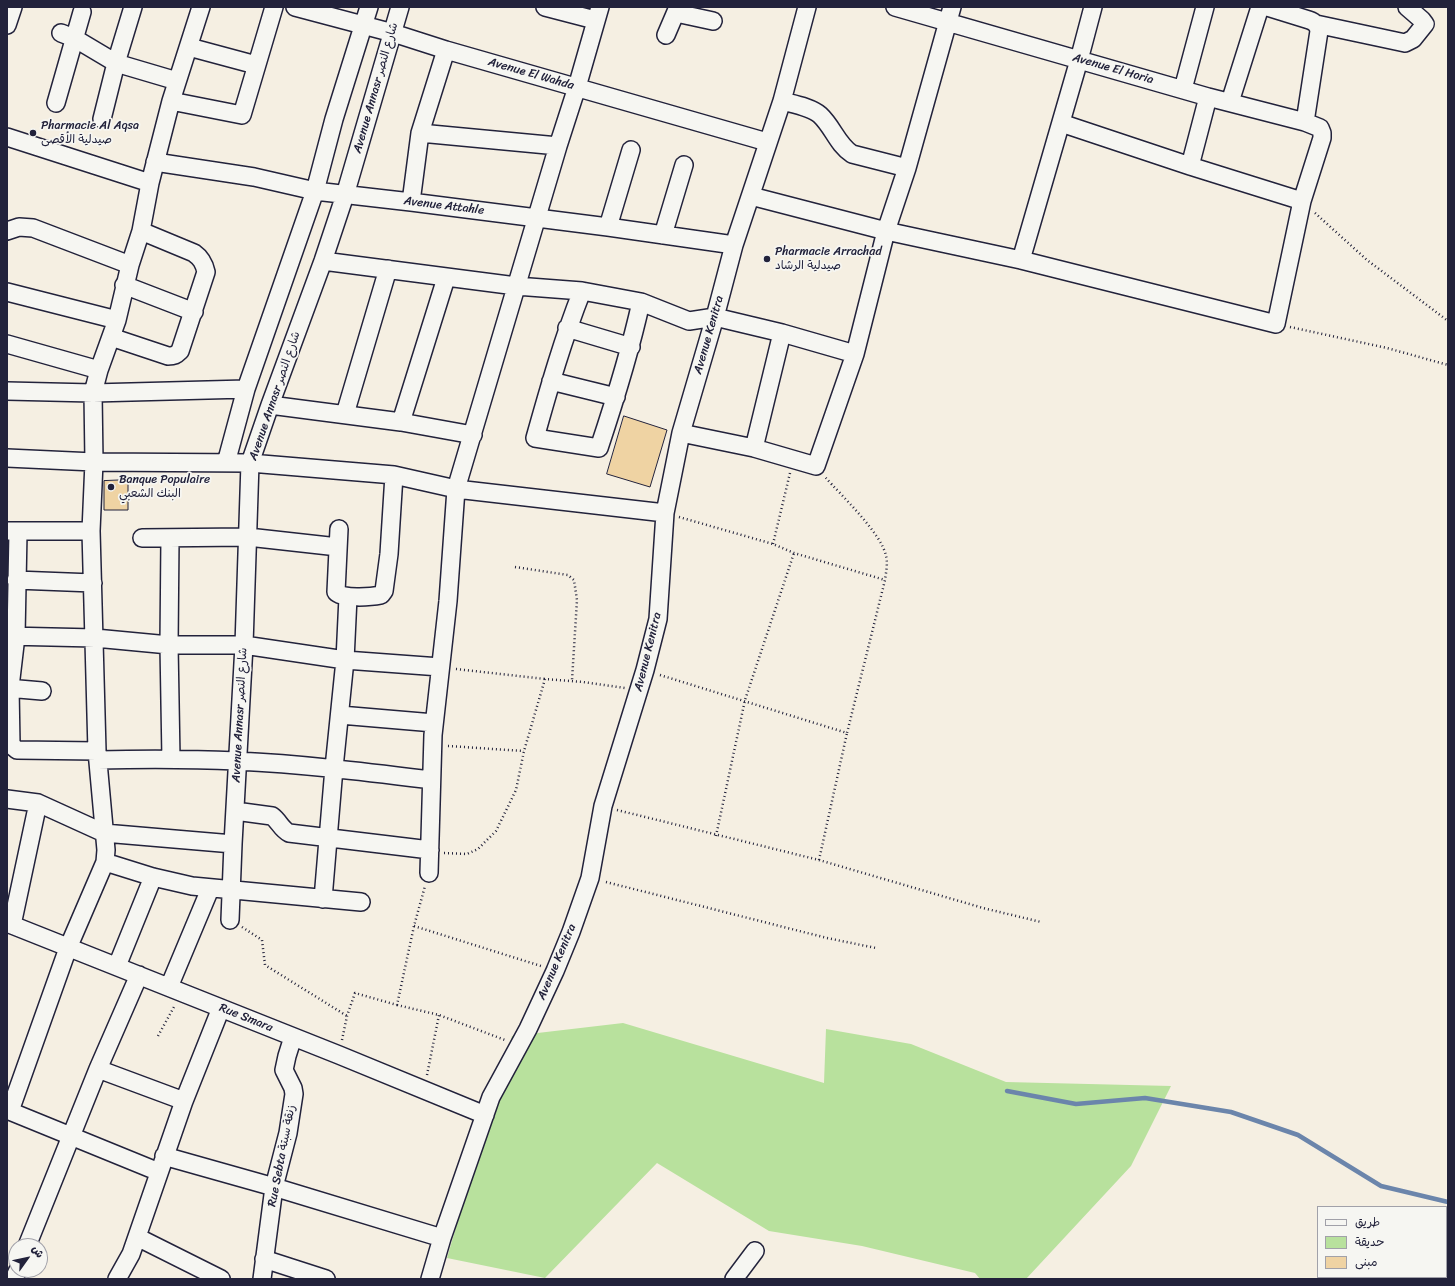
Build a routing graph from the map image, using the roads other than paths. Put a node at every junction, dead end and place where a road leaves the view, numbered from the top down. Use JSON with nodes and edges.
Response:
{"nodes":[{"id":1,"x":13,"y":7,"type":"edge"},
{"id":2,"x":133,"y":7,"type":"edge"},
{"id":3,"x":201,"y":7,"type":"edge"},
{"id":4,"x":274,"y":7,"type":"edge"},
{"id":5,"x":295,"y":7,"type":"edge"},
{"id":6,"x":369,"y":7,"type":"edge"},
{"id":7,"x":400,"y":7,"type":"edge"},
{"id":8,"x":544,"y":7,"type":"edge"},
{"id":9,"x":807,"y":7,"type":"edge"},
{"id":10,"x":895,"y":7,"type":"edge"},
{"id":11,"x":1093,"y":7,"type":"edge"},
{"id":12,"x":1205,"y":7,"type":"edge"},
{"id":13,"x":1260,"y":7,"type":"edge"},
{"id":14,"x":1267,"y":7,"type":"edge"},
{"id":15,"x":1407,"y":7,"type":"edge"},
{"id":16,"x":677,"y":10,"type":"edge"},
{"id":17,"x":82,"y":12,"type":"dead end"},
{"id":18,"x":597,"y":14,"type":"edge"},
{"id":19,"x":950,"y":15,"type":"edge"},
{"id":20,"x":713,"y":21,"type":"dead end"},
{"id":21,"x":1316,"y":24,"type":"junction"},
{"id":22,"x":7,"y":25,"type":"edge"},
{"id":23,"x":364,"y":25,"type":"junction"},
{"id":24,"x":393,"y":33,"type":"junction"},
{"id":25,"x":666,"y":35,"type":"dead end"},
{"id":26,"x":67,"y":36,"type":"junction"},
{"id":27,"x":189,"y":47,"type":"junction"},
{"id":28,"x":446,"y":50,"type":"junction"},
{"id":29,"x":1079,"y":60,"type":"junction"},
{"id":30,"x":116,"y":63,"type":"junction"},
{"id":31,"x":256,"y":65,"type":"junction"},
{"id":32,"x":177,"y":81,"type":"junction"},
{"id":33,"x":577,"y":88,"type":"junction"},
{"id":34,"x":1183,"y":89,"type":"junction"},
{"id":35,"x":1208,"y":96,"type":"junction"},
{"id":36,"x":171,"y":100,"type":"junction"},
{"id":37,"x":782,"y":100,"type":"junction"},
{"id":38,"x":1230,"y":102,"type":"junction"},
{"id":39,"x":56,"y":103,"type":"dead end"},
{"id":40,"x":102,"y":120,"type":"dead end"},
{"id":41,"x":1305,"y":122,"type":"junction"},
{"id":42,"x":1061,"y":123,"type":"junction"},
{"id":43,"x":420,"y":133,"type":"junction"},
{"id":44,"x":7,"y":137,"type":"edge"},
{"id":45,"x":767,"y":142,"type":"junction"},
{"id":46,"x":558,"y":146,"type":"junction"},
{"id":47,"x":631,"y":150,"type":"dead end"},
{"id":48,"x":155,"y":162,"type":"junction"},
{"id":49,"x":684,"y":165,"type":"dead end"},
{"id":50,"x":1190,"y":166,"type":"junction"},
{"id":51,"x":907,"y":168,"type":"junction"},
{"id":52,"x":150,"y":183,"type":"junction"},
{"id":53,"x":315,"y":192,"type":"junction"},
{"id":54,"x":345,"y":196,"type":"junction"},
{"id":55,"x":751,"y":196,"type":"junction"},
{"id":56,"x":1302,"y":201,"type":"junction"},
{"id":57,"x":411,"y":202,"type":"junction"},
{"id":58,"x":538,"y":218,"type":"junction"},
{"id":59,"x":608,"y":227,"type":"junction"},
{"id":60,"x":886,"y":230,"type":"junction"},
{"id":61,"x":7,"y":231,"type":"edge"},
{"id":62,"x":141,"y":231,"type":"junction"},
{"id":63,"x":663,"y":235,"type":"junction"},
{"id":64,"x":734,"y":245,"type":"junction"},
{"id":65,"x":1021,"y":260,"type":"junction"},
{"id":66,"x":323,"y":261,"type":"junction"},
{"id":67,"x":130,"y":265,"type":"junction"},
{"id":68,"x":388,"y":269,"type":"junction"},
{"id":69,"x":446,"y":278,"type":"junction"},
{"id":70,"x":124,"y":285,"type":"junction"},
{"id":71,"x":516,"y":286,"type":"junction"},
{"id":72,"x":582,"y":291,"type":"junction"},
{"id":73,"x":7,"y":292,"type":"edge"},
{"id":74,"x":641,"y":302,"type":"junction"},
{"id":75,"x":194,"y":312,"type":"junction"},
{"id":76,"x":715,"y":317,"type":"junction"},
{"id":77,"x":117,"y":320,"type":"junction"},
{"id":78,"x":567,"y":328,"type":"junction"},
{"id":79,"x":782,"y":333,"type":"junction"},
{"id":80,"x":111,"y":337,"type":"junction"},
{"id":81,"x":7,"y":344,"type":"edge"},
{"id":82,"x":631,"y":347,"type":"junction"},
{"id":83,"x":855,"y":354,"type":"junction"},
{"id":84,"x":99,"y":370,"type":"junction"},
{"id":85,"x":551,"y":381,"type":"junction"},
{"id":86,"x":246,"y":389,"type":"junction"},
{"id":87,"x":7,"y":391,"type":"edge"},
{"id":88,"x":93,"y":393,"type":"junction"},
{"id":89,"x":616,"y":397,"type":"junction"},
{"id":90,"x":270,"y":405,"type":"junction"},
{"id":91,"x":345,"y":414,"type":"junction"},
{"id":92,"x":401,"y":422,"type":"junction"},
{"id":93,"x":681,"y":433,"type":"junction"},
{"id":94,"x":473,"y":435,"type":"junction"},
{"id":95,"x":754,"y":448,"type":"junction"},
{"id":96,"x":7,"y":458,"type":"edge"},
{"id":97,"x":94,"y":462,"type":"junction"},
{"id":98,"x":226,"y":463,"type":"junction"},
{"id":99,"x":250,"y":463,"type":"junction"},
{"id":100,"x":394,"y":475,"type":"junction"},
{"id":101,"x":456,"y":489,"type":"junction"},
{"id":102,"x":665,"y":513,"type":"junction"},
{"id":103,"x":339,"y":529,"type":"dead end"},
{"id":104,"x":12,"y":531,"type":"edge"},
{"id":105,"x":91,"y":531,"type":"junction"},
{"id":106,"x":248,"y":537,"type":"junction"},
{"id":107,"x":142,"y":538,"type":"dead end"},
{"id":108,"x":170,"y":538,"type":"junction"},
{"id":109,"x":338,"y":548,"type":"junction"},
{"id":110,"x":16,"y":580,"type":"junction"},
{"id":111,"x":93,"y":582,"type":"junction"},
{"id":112,"x":348,"y":597,"type":"junction"},
{"id":113,"x":11,"y":636,"type":"edge"},
{"id":114,"x":95,"y":638,"type":"junction"},
{"id":115,"x":169,"y":645,"type":"junction"},
{"id":116,"x":244,"y":645,"type":"junction"},
{"id":117,"x":345,"y":660,"type":"junction"},
{"id":118,"x":440,"y":667,"type":"junction"},
{"id":119,"x":9,"y":687,"type":"edge"},
{"id":120,"x":42,"y":691,"type":"dead end"},
{"id":121,"x":340,"y":714,"type":"junction"},
{"id":122,"x":434,"y":723,"type":"junction"},
{"id":123,"x":98,"y":755,"type":"junction"},
{"id":124,"x":171,"y":759,"type":"junction"},
{"id":125,"x":238,"y":761,"type":"junction"},
{"id":126,"x":334,"y":768,"type":"junction"},
{"id":127,"x":431,"y":780,"type":"junction"},
{"id":128,"x":7,"y":799,"type":"edge"},
{"id":129,"x":38,"y":803,"type":"junction"},
{"id":130,"x":235,"y":811,"type":"junction"},
{"id":131,"x":104,"y":833,"type":"junction"},
{"id":132,"x":328,"y":839,"type":"junction"},
{"id":133,"x":233,"y":844,"type":"junction"},
{"id":134,"x":430,"y":850,"type":"junction"},
{"id":135,"x":105,"y":862,"type":"junction"},
{"id":136,"x":429,"y":873,"type":"road end"},
{"id":137,"x":153,"y":877,"type":"junction"},
{"id":138,"x":210,"y":889,"type":"junction"},
{"id":139,"x":231,"y":890,"type":"junction"},
{"id":140,"x":323,"y":899,"type":"junction"},
{"id":141,"x":360,"y":902,"type":"dead end"},
{"id":142,"x":230,"y":920,"type":"road end"},
{"id":143,"x":9,"y":924,"type":"edge"},
{"id":144,"x":68,"y":948,"type":"junction"},
{"id":145,"x":117,"y":966,"type":"junction"},
{"id":146,"x":139,"y":975,"type":"junction"},
{"id":147,"x":176,"y":990,"type":"junction"},
{"id":148,"x":221,"y":1008,"type":"junction"},
{"id":149,"x":293,"y":1037,"type":"junction"},
{"id":150,"x":98,"y":1069,"type":"junction"},
{"id":151,"x":184,"y":1101,"type":"junction"},
{"id":152,"x":8,"y":1111,"type":"edge"},
{"id":153,"x":484,"y":1115,"type":"junction"},
{"id":154,"x":71,"y":1135,"type":"junction"},
{"id":155,"x":164,"y":1156,"type":"junction"},
{"id":156,"x":159,"y":1172,"type":"junction"},
{"id":157,"x":274,"y":1187,"type":"junction"},
{"id":158,"x":137,"y":1237,"type":"junction"},
{"id":159,"x":30,"y":1238,"type":"edge"},
{"id":160,"x":442,"y":1238,"type":"junction"},
{"id":161,"x":755,"y":1251,"type":"dead end"},
{"id":162,"x":264,"y":1259,"type":"junction"},
{"id":163,"x":117,"y":1279,"type":"edge"},
{"id":164,"x":221,"y":1279,"type":"edge"},
{"id":165,"x":262,"y":1279,"type":"edge"},
{"id":166,"x":326,"y":1279,"type":"edge"},
{"id":167,"x":430,"y":1279,"type":"edge"},
{"id":168,"x":734,"y":1279,"type":"edge"}],
"edges":[{"from":1,"to":22,"type":"street"},
{"from":2,"to":30,"type":"street"},
{"from":3,"to":27,"type":"street"},
{"from":4,"to":31,"type":"street"},
{"from":5,"to":23,"type":"street","name":"Avenue El Wahda"},
{"from":6,"to":23,"type":"street","name":"Avenue Annasr شارع النصر"},
{"from":7,"to":24,"type":"street","name":"Avenue Annasr شارع النصر"},
{"from":8,"to":18,"type":"street"},
{"from":9,"to":37,"type":"street","name":"Avenue Kenitra"},
{"from":10,"to":19,"type":"street","name":"Avenue El Horia"},
{"from":11,"to":29,"type":"street"},
{"from":12,"to":34,"type":"street"},
{"from":13,"to":38,"type":"street"},
{"from":14,"to":21,"type":"street"},
{"from":15,"to":21,"type":"street"},
{"from":16,"to":20,"type":"street"},
{"from":16,"to":25,"type":"street"},
{"from":17,"to":26,"type":"street"},
{"from":18,"to":33,"type":"street"},
{"from":19,"to":29,"type":"street","name":"Avenue El Horia"},
{"from":19,"to":51,"type":"street"},
{"from":21,"to":41,"type":"street"},
{"from":23,"to":24,"type":"street","name":"Avenue El Wahda"},
{"from":23,"to":53,"type":"street","name":"Avenue Annasr شارع النصر"},
{"from":24,"to":28,"type":"street","name":"Avenue El Wahda"},
{"from":24,"to":54,"type":"street","name":"Avenue Annasr شارع النصر"},
{"from":26,"to":30,"type":"street"},
{"from":26,"to":39,"type":"street"},
{"from":27,"to":31,"type":"street"},
{"from":27,"to":32,"type":"street"},
{"from":28,"to":33,"type":"street","name":"Avenue El Wahda"},
{"from":28,"to":43,"type":"street"},
{"from":29,"to":34,"type":"street","name":"Avenue El Horia"},
{"from":29,"to":42,"type":"street"},
{"from":30,"to":32,"type":"street"},
{"from":30,"to":40,"type":"street"},
{"from":31,"to":36,"type":"street"},
{"from":32,"to":36,"type":"street"},
{"from":33,"to":45,"type":"street","name":"Avenue El Wahda"},
{"from":33,"to":46,"type":"street"},
{"from":34,"to":35,"type":"street","name":"Avenue El Horia"},
{"from":35,"to":38,"type":"street","name":"Avenue El Horia"},
{"from":35,"to":50,"type":"street"},
{"from":36,"to":48,"type":"street"},
{"from":37,"to":45,"type":"street","name":"Avenue Kenitra"},
{"from":37,"to":51,"type":"street"},
{"from":38,"to":41,"type":"street","name":"Avenue El Horia"},
{"from":41,"to":56,"type":"street","name":"Avenue El Horia"},
{"from":42,"to":50,"type":"street"},
{"from":42,"to":65,"type":"street"},
{"from":43,"to":46,"type":"street"},
{"from":43,"to":57,"type":"street"},
{"from":44,"to":52,"type":"street"},
{"from":45,"to":55,"type":"street","name":"Avenue Kenitra"},
{"from":46,"to":58,"type":"street"},
{"from":47,"to":59,"type":"street"},
{"from":48,"to":52,"type":"street"},
{"from":48,"to":53,"type":"street","name":"Avenue Attahle"},
{"from":49,"to":63,"type":"street"},
{"from":50,"to":56,"type":"street"},
{"from":51,"to":60,"type":"street"},
{"from":52,"to":62,"type":"street"},
{"from":53,"to":54,"type":"street","name":"Avenue Attahle"},
{"from":53,"to":86,"type":"street","name":"Avenue Annasr شارع النصر"},
{"from":54,"to":57,"type":"street","name":"Avenue Attahle"},
{"from":54,"to":66,"type":"street","name":"Avenue Annasr شارع النصر"},
{"from":55,"to":60,"type":"street"},
{"from":55,"to":64,"type":"street","name":"Avenue Kenitra"},
{"from":56,"to":65,"type":"street"},
{"from":57,"to":58,"type":"street","name":"Avenue Attahle"},
{"from":58,"to":59,"type":"street","name":"Avenue Attahle"},
{"from":58,"to":71,"type":"street"},
{"from":59,"to":63,"type":"street","name":"Avenue Attahle"},
{"from":60,"to":65,"type":"street"},
{"from":60,"to":83,"type":"street"},
{"from":61,"to":67,"type":"street"},
{"from":62,"to":67,"type":"street"},
{"from":62,"to":75,"type":"street"},
{"from":63,"to":64,"type":"street","name":"Avenue Attahle"},
{"from":64,"to":76,"type":"street","name":"Avenue Kenitra"},
{"from":66,"to":68,"type":"street"},
{"from":66,"to":90,"type":"street","name":"Avenue Annasr شارع النصر"},
{"from":67,"to":70,"type":"street"},
{"from":68,"to":69,"type":"street"},
{"from":68,"to":91,"type":"street"},
{"from":69,"to":71,"type":"street"},
{"from":69,"to":92,"type":"street"},
{"from":70,"to":75,"type":"street"},
{"from":70,"to":77,"type":"street"},
{"from":71,"to":72,"type":"street"},
{"from":71,"to":94,"type":"street"},
{"from":72,"to":74,"type":"street"},
{"from":72,"to":78,"type":"street"},
{"from":73,"to":77,"type":"street"},
{"from":74,"to":76,"type":"street"},
{"from":74,"to":82,"type":"street"},
{"from":75,"to":80,"type":"street"},
{"from":76,"to":79,"type":"street"},
{"from":76,"to":93,"type":"street","name":"Avenue Kenitra"},
{"from":77,"to":80,"type":"street"},
{"from":78,"to":82,"type":"street"},
{"from":78,"to":85,"type":"street"},
{"from":79,"to":83,"type":"street"},
{"from":79,"to":95,"type":"street"},
{"from":80,"to":84,"type":"street"},
{"from":81,"to":84,"type":"street"},
{"from":82,"to":89,"type":"street"},
{"from":83,"to":95,"type":"street"},
{"from":84,"to":88,"type":"street"},
{"from":85,"to":89,"type":"street"},
{"from":85,"to":89,"type":"street"},
{"from":86,"to":88,"type":"street"},
{"from":86,"to":98,"type":"street","name":"Avenue Annasr شارع النصر"},
{"from":87,"to":88,"type":"street"},
{"from":88,"to":97,"type":"street"},
{"from":90,"to":91,"type":"street"},
{"from":90,"to":99,"type":"street","name":"Avenue Annasr شارع النصر"},
{"from":91,"to":92,"type":"street"},
{"from":92,"to":94,"type":"street"},
{"from":93,"to":95,"type":"street"},
{"from":93,"to":102,"type":"street","name":"Avenue Kenitra"},
{"from":94,"to":101,"type":"street"},
{"from":96,"to":97,"type":"street"},
{"from":97,"to":98,"type":"street"},
{"from":97,"to":105,"type":"street"},
{"from":98,"to":99,"type":"street"},
{"from":99,"to":100,"type":"street"},
{"from":99,"to":106,"type":"street","name":"Avenue Annasr شارع النصر"},
{"from":100,"to":101,"type":"street"},
{"from":100,"to":112,"type":"street"},
{"from":101,"to":102,"type":"street"},
{"from":101,"to":118,"type":"street"},
{"from":102,"to":153,"type":"street","name":"Avenue Kenitra"},
{"from":103,"to":109,"type":"street"},
{"from":104,"to":105,"type":"street"},
{"from":104,"to":110,"type":"street"},
{"from":105,"to":111,"type":"street"},
{"from":106,"to":108,"type":"street"},
{"from":106,"to":109,"type":"street"},
{"from":106,"to":116,"type":"street","name":"Avenue Annasr شارع النصر"},
{"from":107,"to":108,"type":"street"},
{"from":108,"to":115,"type":"street"},
{"from":109,"to":112,"type":"street"},
{"from":110,"to":111,"type":"street"},
{"from":110,"to":113,"type":"street"},
{"from":111,"to":114,"type":"street"},
{"from":112,"to":117,"type":"street"},
{"from":113,"to":114,"type":"street"},
{"from":113,"to":119,"type":"street"},
{"from":114,"to":115,"type":"street"},
{"from":114,"to":123,"type":"street"},
{"from":115,"to":116,"type":"street"},
{"from":115,"to":124,"type":"street"},
{"from":116,"to":117,"type":"street"},
{"from":116,"to":125,"type":"street","name":"Avenue Annasr شارع النصر"},
{"from":117,"to":118,"type":"street"},
{"from":117,"to":121,"type":"street"},
{"from":118,"to":122,"type":"street"},
{"from":119,"to":120,"type":"street"},
{"from":119,"to":123,"type":"street"},
{"from":121,"to":122,"type":"street"},
{"from":121,"to":126,"type":"street"},
{"from":122,"to":127,"type":"street"},
{"from":123,"to":124,"type":"street"},
{"from":123,"to":131,"type":"street"},
{"from":124,"to":125,"type":"street"},
{"from":125,"to":126,"type":"street"},
{"from":125,"to":130,"type":"street","name":"Avenue Annasr شارع النصر"},
{"from":126,"to":127,"type":"street"},
{"from":126,"to":132,"type":"street"},
{"from":127,"to":134,"type":"street"},
{"from":128,"to":129,"type":"street"},
{"from":129,"to":131,"type":"street"},
{"from":129,"to":143,"type":"street"},
{"from":130,"to":132,"type":"street"},
{"from":130,"to":133,"type":"street","name":"Avenue Annasr شارع النصر"},
{"from":131,"to":133,"type":"street"},
{"from":131,"to":135,"type":"street"},
{"from":132,"to":134,"type":"street"},
{"from":132,"to":140,"type":"street"},
{"from":133,"to":139,"type":"street","name":"Avenue Annasr شارع النصر"},
{"from":134,"to":136,"type":"street"},
{"from":135,"to":137,"type":"street"},
{"from":135,"to":144,"type":"street"},
{"from":137,"to":138,"type":"street"},
{"from":137,"to":145,"type":"street"},
{"from":138,"to":139,"type":"street"},
{"from":138,"to":147,"type":"street"},
{"from":139,"to":140,"type":"street"},
{"from":139,"to":142,"type":"street","name":"Avenue Annasr شارع النصر"},
{"from":140,"to":141,"type":"street"},
{"from":143,"to":144,"type":"street","name":"Rue Smara"},
{"from":144,"to":145,"type":"street","name":"Rue Smara"},
{"from":144,"to":152,"type":"street"},
{"from":145,"to":146,"type":"street","name":"Rue Smara"},
{"from":146,"to":147,"type":"street","name":"Rue Smara"},
{"from":146,"to":150,"type":"street"},
{"from":147,"to":148,"type":"street","name":"Rue Smara"},
{"from":148,"to":149,"type":"street","name":"Rue Smara"},
{"from":148,"to":151,"type":"street"},
{"from":149,"to":153,"type":"street","name":"Rue Smara"},
{"from":149,"to":157,"type":"street","name":"Rue Sebta زنقة سبتة"},
{"from":150,"to":151,"type":"street"},
{"from":150,"to":154,"type":"street"},
{"from":151,"to":155,"type":"street"},
{"from":152,"to":154,"type":"street"},
{"from":153,"to":160,"type":"street","name":"Avenue Kenitra"},
{"from":154,"to":156,"type":"street"},
{"from":154,"to":159,"type":"street"},
{"from":155,"to":156,"type":"street"},
{"from":155,"to":157,"type":"street"},
{"from":156,"to":158,"type":"street"},
{"from":157,"to":160,"type":"street"},
{"from":157,"to":162,"type":"street","name":"Rue Sebta زنقة سبتة"},
{"from":158,"to":163,"type":"street"},
{"from":158,"to":164,"type":"street"},
{"from":160,"to":167,"type":"street","name":"Avenue Kenitra"},
{"from":161,"to":168,"type":"street"},
{"from":162,"to":165,"type":"street","name":"Rue Sebta زنقة سبتة"},
{"from":162,"to":166,"type":"street"}]}
